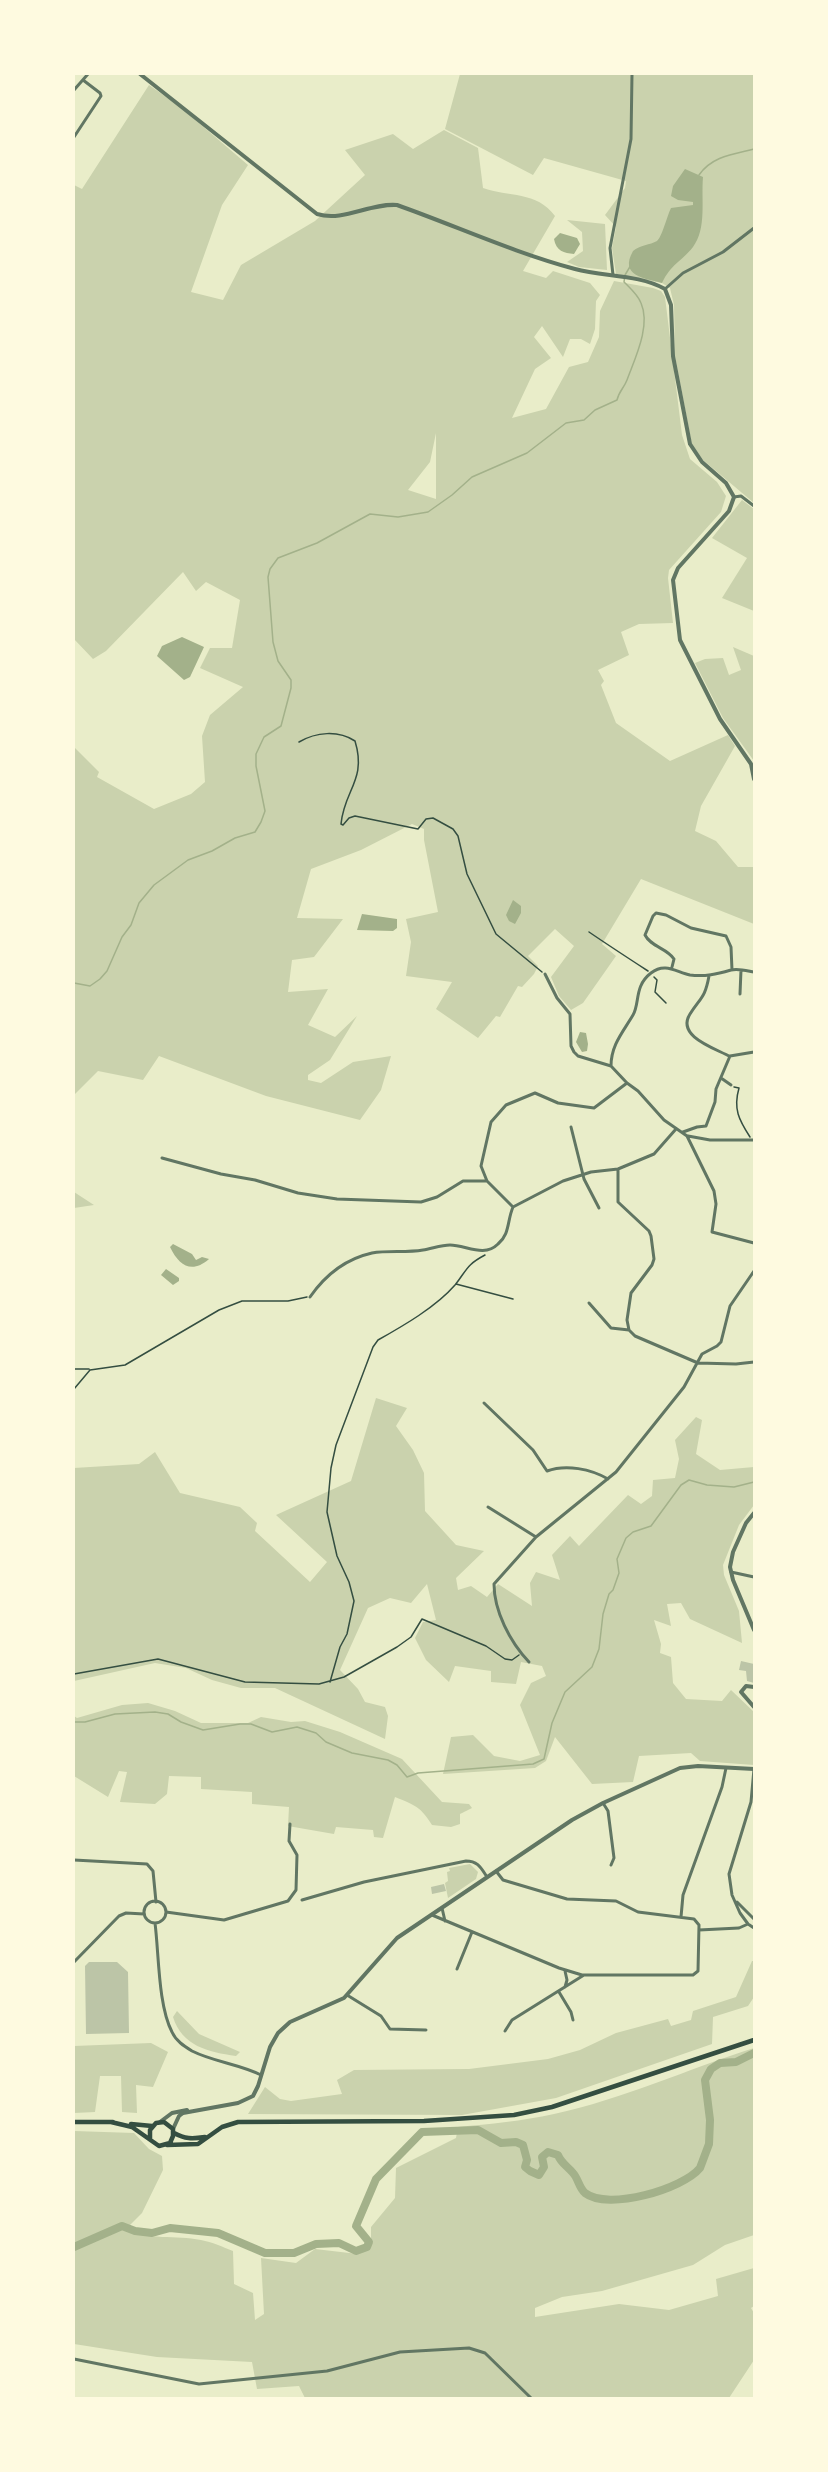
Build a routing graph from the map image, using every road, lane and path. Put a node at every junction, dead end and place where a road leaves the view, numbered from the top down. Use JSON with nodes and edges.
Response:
{"nodes":[{"id":1,"x":88,"y":74,"type":"edge"},
{"id":2,"x":140,"y":74,"type":"edge"},
{"id":3,"x":632,"y":74,"type":"edge"},
{"id":4,"x":83,"y":80,"type":"junction"},
{"id":5,"x":74,"y":90,"type":"edge"},
{"id":6,"x":74,"y":137,"type":"edge"},
{"id":7,"x":754,"y":228,"type":"edge"},
{"id":8,"x":613,"y":275,"type":"junction"},
{"id":9,"x":665,"y":289,"type":"junction"},
{"id":10,"x":734,"y":496,"type":"junction"},
{"id":11,"x":754,"y":506,"type":"edge"},
{"id":12,"x":299,"y":742,"type":"dead end"},
{"id":13,"x":754,"y":779,"type":"edge"},
{"id":14,"x":589,"y":932,"type":"dead end"},
{"id":15,"x":671,"y":967,"type":"junction"},
{"id":16,"x":732,"y":970,"type":"junction"},
{"id":17,"x":741,"y":970,"type":"junction"},
{"id":18,"x":754,"y":972,"type":"edge"},
{"id":19,"x":651,"y":973,"type":"junction"},
{"id":20,"x":545,"y":974,"type":"joint"},
{"id":21,"x":709,"y":976,"type":"junction"},
{"id":22,"x":740,"y":994,"type":"dead end"},
{"id":23,"x":666,"y":1003,"type":"dead end"},
{"id":24,"x":754,"y":1052,"type":"edge"},
{"id":25,"x":730,"y":1056,"type":"junction"},
{"id":26,"x":611,"y":1066,"type":"junction"},
{"id":27,"x":721,"y":1078,"type":"junction"},
{"id":28,"x":627,"y":1083,"type":"junction"},
{"id":29,"x":731,"y":1085,"type":"joint"},
{"id":30,"x":571,"y":1127,"type":"dead end"},
{"id":31,"x":676,"y":1129,"type":"junction"},
{"id":32,"x":683,"y":1132,"type":"junction"},
{"id":33,"x":687,"y":1136,"type":"junction"},
{"id":34,"x":754,"y":1140,"type":"edge"},
{"id":35,"x":162,"y":1158,"type":"dead end"},
{"id":36,"x":618,"y":1169,"type":"junction"},
{"id":37,"x":583,"y":1173,"type":"junction"},
{"id":38,"x":487,"y":1181,"type":"junction"},
{"id":39,"x":513,"y":1207,"type":"junction"},
{"id":40,"x":599,"y":1208,"type":"dead end"},
{"id":41,"x":754,"y":1244,"type":"edge"},
{"id":42,"x":491,"y":1249,"type":"junction"},
{"id":43,"x":754,"y":1271,"type":"edge"},
{"id":44,"x":456,"y":1284,"type":"junction"},
{"id":45,"x":310,"y":1297,"type":"joint"},
{"id":46,"x":513,"y":1299,"type":"dead end"},
{"id":47,"x":589,"y":1303,"type":"dead end"},
{"id":48,"x":629,"y":1330,"type":"junction"},
{"id":49,"x":754,"y":1362,"type":"edge"},
{"id":50,"x":698,"y":1363,"type":"junction"},
{"id":51,"x":74,"y":1369,"type":"edge"},
{"id":52,"x":90,"y":1370,"type":"junction"},
{"id":53,"x":74,"y":1389,"type":"edge"},
{"id":54,"x":484,"y":1403,"type":"dead end"},
{"id":55,"x":608,"y":1479,"type":"junction"},
{"id":56,"x":488,"y":1507,"type":"dead end"},
{"id":57,"x":754,"y":1513,"type":"edge"},
{"id":58,"x":536,"y":1537,"type":"junction"},
{"id":59,"x":730,"y":1572,"type":"junction"},
{"id":60,"x":754,"y":1576,"type":"edge"},
{"id":61,"x":754,"y":1630,"type":"edge"},
{"id":62,"x":521,"y":1654,"type":"junction"},
{"id":63,"x":529,"y":1662,"type":"dead end"},
{"id":64,"x":74,"y":1674,"type":"edge"},
{"id":65,"x":330,"y":1682,"type":"junction"},
{"id":66,"x":754,"y":1687,"type":"edge"},
{"id":67,"x":754,"y":1707,"type":"edge"},
{"id":68,"x":726,"y":1768,"type":"junction"},
{"id":69,"x":754,"y":1769,"type":"edge"},
{"id":70,"x":603,"y":1803,"type":"junction"},
{"id":71,"x":290,"y":1824,"type":"dead end"},
{"id":72,"x":74,"y":1860,"type":"edge"},
{"id":73,"x":611,"y":1865,"type":"dead end"},
{"id":74,"x":495,"y":1871,"type":"junction"},
{"id":75,"x":487,"y":1877,"type":"junction"},
{"id":76,"x":302,"y":1900,"type":"dead end"},
{"id":77,"x":156,"y":1902,"type":"junction"},
{"id":78,"x":736,"y":1902,"type":"junction"},
{"id":79,"x":442,"y":1906,"type":"junction"},
{"id":80,"x":166,"y":1912,"type":"junction"},
{"id":81,"x":144,"y":1914,"type":"junction"},
{"id":82,"x":431,"y":1914,"type":"junction"},
{"id":83,"x":681,"y":1917,"type":"junction"},
{"id":84,"x":754,"y":1919,"type":"edge"},
{"id":85,"x":445,"y":1921,"type":"junction"},
{"id":86,"x":155,"y":1923,"type":"junction"},
{"id":87,"x":748,"y":1924,"type":"junction"},
{"id":88,"x":754,"y":1928,"type":"edge"},
{"id":89,"x":699,"y":1930,"type":"junction"},
{"id":90,"x":472,"y":1932,"type":"junction"},
{"id":91,"x":74,"y":1962,"type":"edge"},
{"id":92,"x":457,"y":1969,"type":"dead end"},
{"id":93,"x":564,"y":1970,"type":"junction"},
{"id":94,"x":584,"y":1976,"type":"junction"},
{"id":95,"x":564,"y":1989,"type":"junction"},
{"id":96,"x":559,"y":1992,"type":"junction"},
{"id":97,"x":345,"y":1997,"type":"junction"},
{"id":98,"x":346,"y":2005,"type":"dead end"},
{"id":99,"x":573,"y":2020,"type":"dead end"},
{"id":100,"x":426,"y":2030,"type":"dead end"},
{"id":101,"x":505,"y":2031,"type":"dead end"},
{"id":102,"x":754,"y":2040,"type":"edge"},
{"id":103,"x":261,"y":2075,"type":"junction"},
{"id":104,"x":191,"y":2110,"type":"junction"},
{"id":105,"x":74,"y":2122,"type":"edge"},
{"id":106,"x":111,"y":2122,"type":"junction"},
{"id":107,"x":160,"y":2122,"type":"junction"},
{"id":108,"x":152,"y":2126,"type":"junction"},
{"id":109,"x":173,"y":2131,"type":"junction"},
{"id":110,"x":208,"y":2137,"type":"junction"},
{"id":111,"x":150,"y":2138,"type":"junction"},
{"id":112,"x":167,"y":2145,"type":"junction"},
{"id":113,"x":74,"y":2359,"type":"edge"},
{"id":114,"x":531,"y":2398,"type":"edge"}],
"edges":[{"from":1,"to":4,"type":"street"},
{"from":2,"to":8,"type":"street"},
{"from":3,"to":8,"type":"street"},
{"from":4,"to":5,"type":"street"},
{"from":4,"to":6,"type":"street"},
{"from":7,"to":9,"type":"street"},
{"from":8,"to":9,"type":"street"},
{"from":9,"to":10,"type":"street"},
{"from":10,"to":11,"type":"street"},
{"from":10,"to":13,"type":"street"},
{"from":12,"to":20,"type":"path"},
{"from":14,"to":19,"type":"path"},
{"from":15,"to":16,"type":"street"},
{"from":15,"to":19,"type":"street"},
{"from":15,"to":21,"type":"street"},
{"from":16,"to":17,"type":"street"},
{"from":16,"to":21,"type":"street"},
{"from":17,"to":18,"type":"street"},
{"from":17,"to":22,"type":"street"},
{"from":19,"to":23,"type":"path"},
{"from":19,"to":26,"type":"street"},
{"from":20,"to":26,"type":"street"},
{"from":21,"to":25,"type":"street"},
{"from":24,"to":25,"type":"street"},
{"from":25,"to":27,"type":"street"},
{"from":26,"to":28,"type":"street"},
{"from":27,"to":29,"type":"street"},
{"from":27,"to":32,"type":"street"},
{"from":28,"to":31,"type":"street"},
{"from":28,"to":38,"type":"street"},
{"from":29,"to":34,"type":"path"},
{"from":30,"to":37,"type":"street"},
{"from":31,"to":32,"type":"street"},
{"from":31,"to":36,"type":"street"},
{"from":32,"to":33,"type":"street"},
{"from":33,"to":34,"type":"street"},
{"from":33,"to":41,"type":"street"},
{"from":35,"to":38,"type":"street"},
{"from":36,"to":37,"type":"street"},
{"from":36,"to":48,"type":"street"},
{"from":37,"to":39,"type":"street"},
{"from":37,"to":40,"type":"street"},
{"from":38,"to":39,"type":"street"},
{"from":39,"to":42,"type":"street"},
{"from":42,"to":44,"type":"path"},
{"from":42,"to":45,"type":"street"},
{"from":43,"to":50,"type":"street"},
{"from":44,"to":46,"type":"path"},
{"from":44,"to":65,"type":"path"},
{"from":45,"to":52,"type":"path"},
{"from":47,"to":48,"type":"street"},
{"from":48,"to":50,"type":"street"},
{"from":49,"to":50,"type":"street"},
{"from":50,"to":55,"type":"street"},
{"from":51,"to":52,"type":"path"},
{"from":52,"to":53,"type":"path"},
{"from":54,"to":55,"type":"street"},
{"from":55,"to":58,"type":"street"},
{"from":56,"to":58,"type":"street"},
{"from":57,"to":59,"type":"street"},
{"from":58,"to":62,"type":"street"},
{"from":59,"to":60,"type":"street"},
{"from":59,"to":61,"type":"street"},
{"from":62,"to":63,"type":"street"},
{"from":62,"to":65,"type":"path"},
{"from":64,"to":65,"type":"path"},
{"from":66,"to":67,"type":"street"},
{"from":68,"to":69,"type":"street"},
{"from":68,"to":70,"type":"street"},
{"from":68,"to":83,"type":"street"},
{"from":69,"to":78,"type":"street"},
{"from":70,"to":73,"type":"street"},
{"from":70,"to":74,"type":"street"},
{"from":71,"to":80,"type":"street"},
{"from":72,"to":77,"type":"street"},
{"from":74,"to":75,"type":"street"},
{"from":74,"to":83,"type":"street"},
{"from":75,"to":76,"type":"street"},
{"from":75,"to":79,"type":"street"},
{"from":77,"to":80,"type":"street"},
{"from":77,"to":81,"type":"street"},
{"from":78,"to":84,"type":"street"},
{"from":78,"to":87,"type":"street"},
{"from":79,"to":82,"type":"street"},
{"from":79,"to":85,"type":"street"},
{"from":80,"to":86,"type":"street"},
{"from":81,"to":86,"type":"street"},
{"from":81,"to":91,"type":"street"},
{"from":82,"to":85,"type":"street"},
{"from":82,"to":97,"type":"street"},
{"from":83,"to":89,"type":"street"},
{"from":85,"to":90,"type":"street"},
{"from":86,"to":103,"type":"street"},
{"from":87,"to":88,"type":"street"},
{"from":87,"to":89,"type":"street"},
{"from":89,"to":94,"type":"street"},
{"from":90,"to":92,"type":"street"},
{"from":90,"to":93,"type":"street"},
{"from":93,"to":94,"type":"street"},
{"from":93,"to":95,"type":"street"},
{"from":94,"to":95,"type":"street"},
{"from":95,"to":96,"type":"street"},
{"from":96,"to":99,"type":"street"},
{"from":96,"to":101,"type":"street"},
{"from":97,"to":98,"type":"street"},
{"from":97,"to":100,"type":"street"},
{"from":97,"to":103,"type":"street"},
{"from":102,"to":110,"type":"main road"},
{"from":103,"to":104,"type":"street"},
{"from":104,"to":107,"type":"street"},
{"from":104,"to":109,"type":"street"},
{"from":105,"to":106,"type":"main road"},
{"from":106,"to":108,"type":"main road"},
{"from":106,"to":111,"type":"main road"},
{"from":107,"to":108,"type":"main road"},
{"from":107,"to":109,"type":"main road"},
{"from":108,"to":111,"type":"main road"},
{"from":109,"to":110,"type":"main road"},
{"from":109,"to":112,"type":"main road"},
{"from":110,"to":112,"type":"main road"},
{"from":111,"to":112,"type":"main road"},
{"from":113,"to":114,"type":"street"}]}
